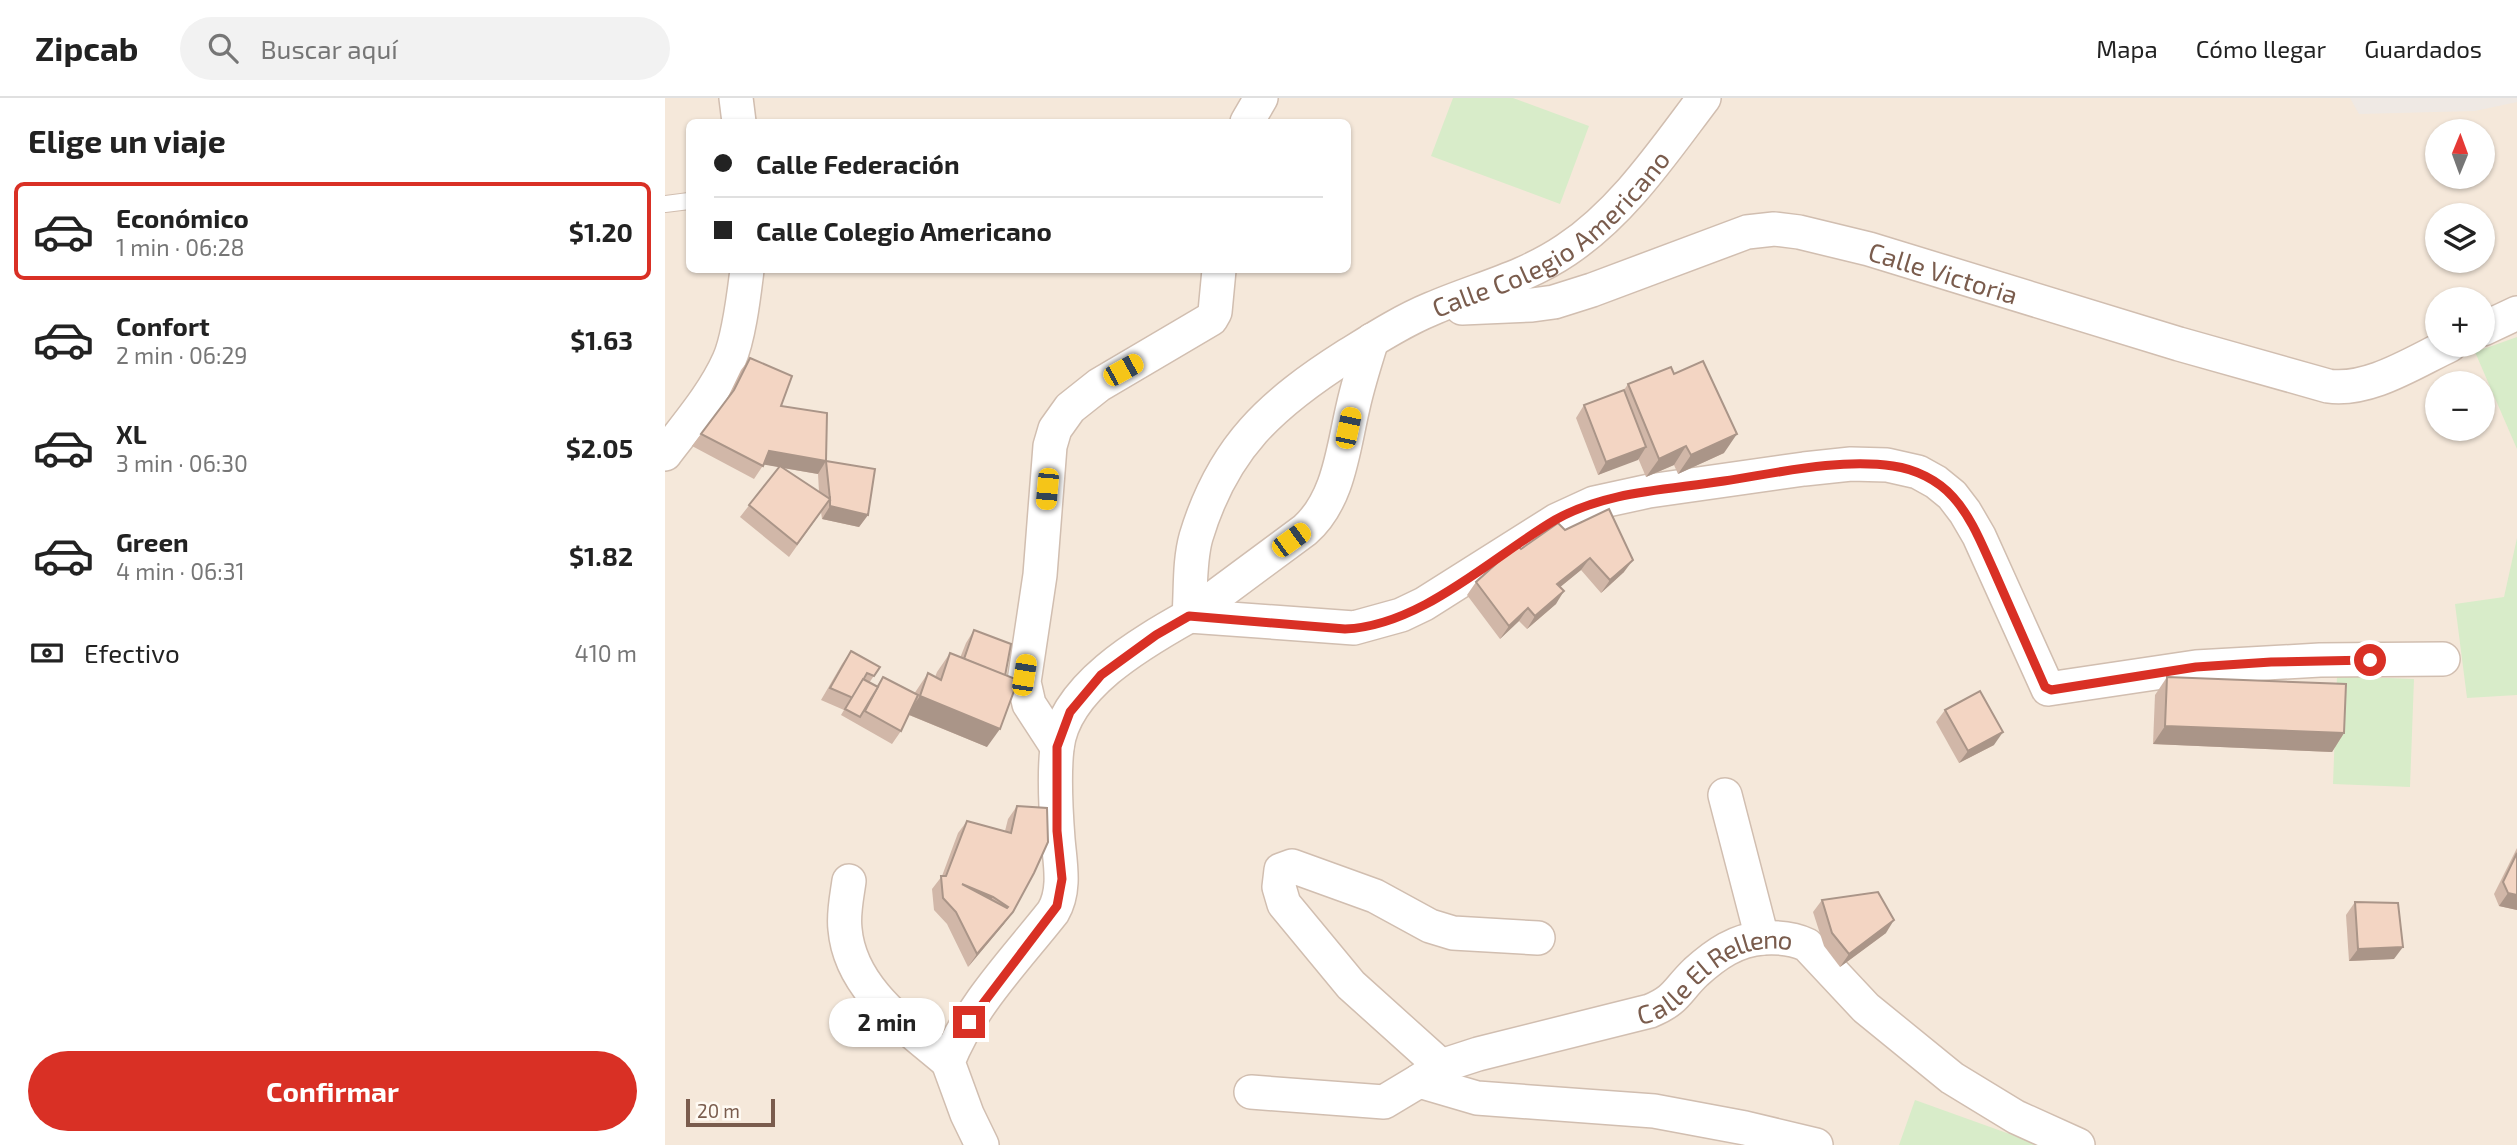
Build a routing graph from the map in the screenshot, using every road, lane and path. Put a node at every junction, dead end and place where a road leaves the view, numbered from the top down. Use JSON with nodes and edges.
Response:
{"nodes":[{"id":1,"x":736,"y":98,"type":"edge"},
{"id":2,"x":1261,"y":98,"type":"edge"},
{"id":3,"x":1704,"y":98,"type":"edge"},
{"id":4,"x":739,"y":119,"type":"edge"},
{"id":5,"x":1249,"y":119,"type":"edge"},
{"id":6,"x":686,"y":201,"type":"edge"},
{"id":7,"x":665,"y":204,"type":"edge"},
{"id":8,"x":747,"y":273,"type":"edge"},
{"id":9,"x":1219,"y":273,"type":"edge"},
{"id":10,"x":1431,"y":308,"type":"junction"},
{"id":11,"x":2517,"y":313,"type":"edge"},
{"id":12,"x":2495,"y":323,"type":"edge"},
{"id":13,"x":1372,"y":340,"type":"junction"},
{"id":14,"x":2425,"y":357,"type":"edge"},
{"id":15,"x":668,"y":445,"type":"edge"},
{"id":16,"x":1189,"y":616,"type":"junction"},
{"id":17,"x":2444,"y":659,"type":"dead end"},
{"id":18,"x":1057,"y":747,"type":"junction"},
{"id":19,"x":1725,"y":795,"type":"dead end"},
{"id":20,"x":849,"y":881,"type":"dead end"},
{"id":21,"x":1538,"y":938,"type":"dead end"},
{"id":22,"x":1762,"y":938,"type":"junction"},
{"id":23,"x":949,"y":1062,"type":"junction"},
{"id":24,"x":1430,"y":1074,"type":"junction"},
{"id":25,"x":1251,"y":1092,"type":"dead end"},
{"id":26,"x":982,"y":1145,"type":"edge"},
{"id":27,"x":1816,"y":1145,"type":"edge"},
{"id":28,"x":2078,"y":1145,"type":"edge"}],
"edges":[{"from":1,"to":4,"type":"street"},
{"from":2,"to":5,"type":"street"},
{"from":3,"to":10,"type":"street","name":"Calle Colegio Americano"},
{"from":6,"to":7,"type":"lane"},
{"from":8,"to":15,"type":"street"},
{"from":9,"to":18,"type":"street"},
{"from":10,"to":13,"type":"street","name":"Calle Colegio Americano"},
{"from":10,"to":14,"type":"street","name":"Calle Victoria"},
{"from":11,"to":12,"type":"street"},
{"from":13,"to":16,"type":"street"},
{"from":13,"to":16,"type":"street","name":"Calle Colegio Americano"},
{"from":16,"to":17,"type":"street"},
{"from":16,"to":18,"type":"street"},
{"from":18,"to":23,"type":"street"},
{"from":19,"to":22,"type":"street"},
{"from":20,"to":23,"type":"street"},
{"from":21,"to":24,"type":"street"},
{"from":22,"to":24,"type":"street","name":"Calle El Relleno"},
{"from":22,"to":28,"type":"street","name":"Calle El Relleno"},
{"from":23,"to":26,"type":"street"},
{"from":24,"to":25,"type":"street","name":"Calle El Relleno"},
{"from":24,"to":27,"type":"street"}]}
